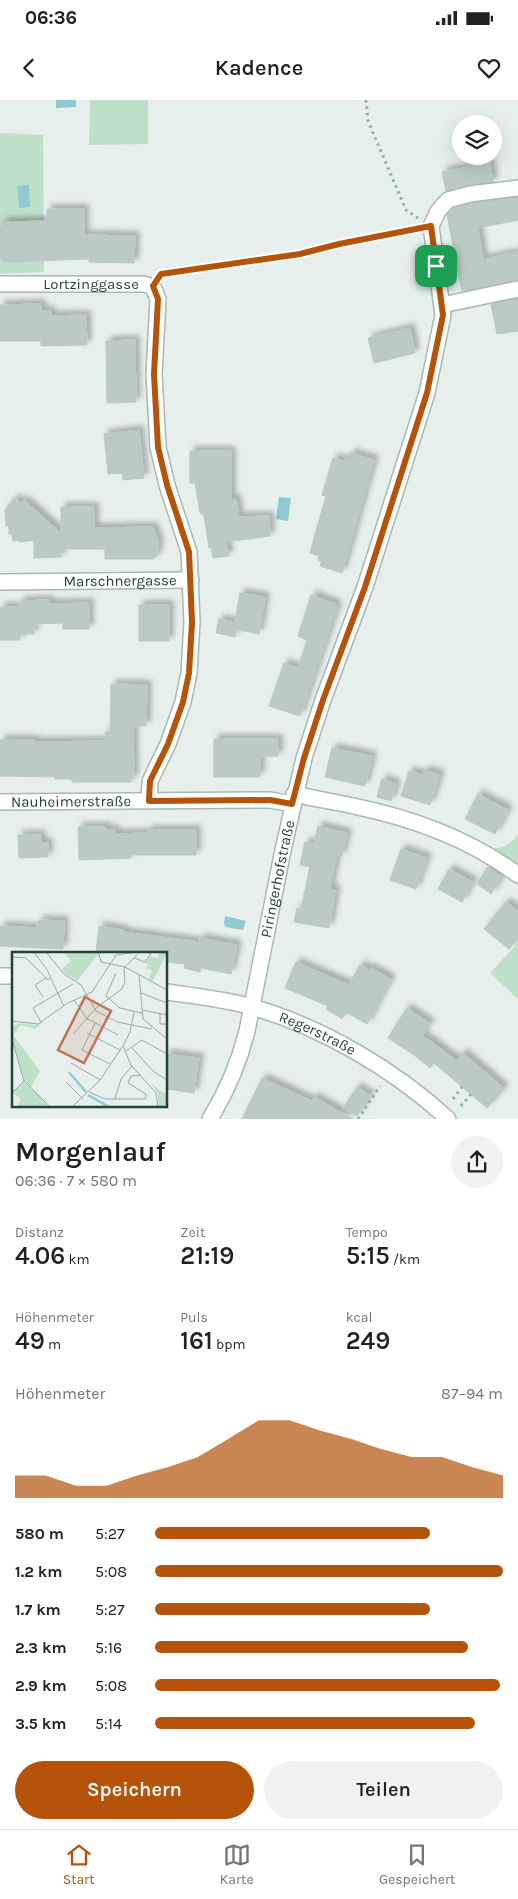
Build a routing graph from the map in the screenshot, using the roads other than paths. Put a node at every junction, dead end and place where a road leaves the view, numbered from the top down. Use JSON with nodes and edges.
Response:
{"nodes":[{"id":1,"x":518,"y":188,"type":"edge"},
{"id":2,"x":0,"y":284,"type":"edge"},
{"id":3,"x":518,"y":289,"type":"edge"},
{"id":4,"x":442,"y":305,"type":"junction"},
{"id":5,"x":191,"y":580,"type":"junction"},
{"id":6,"x":0,"y":582,"type":"edge"},
{"id":7,"x":293,"y":799,"type":"junction"},
{"id":8,"x":149,"y":801,"type":"junction"},
{"id":9,"x":0,"y":802,"type":"edge"},
{"id":10,"x":518,"y":875,"type":"edge"},
{"id":11,"x":168,"y":992,"type":"edge"},
{"id":12,"x":252,"y":1006,"type":"junction"},
{"id":13,"x":210,"y":1119,"type":"edge"},
{"id":14,"x":448,"y":1119,"type":"edge"}],
"edges":[{"from":1,"to":4,"type":"street","name":"Piringerhofstraße"},
{"from":2,"to":5,"type":"street","name":"Lortzinggasse"},
{"from":3,"to":4,"type":"street"},
{"from":4,"to":7,"type":"street","name":"Piringerhofstraße"},
{"from":5,"to":6,"type":"street","name":"Marschnergasse"},
{"from":5,"to":8,"type":"street","name":"Marschnergasse"},
{"from":7,"to":8,"type":"street","name":"Nauheimerstraße"},
{"from":7,"to":10,"type":"street","name":"Nauheimerstraße"},
{"from":7,"to":12,"type":"street","name":"Piringerhofstraße"},
{"from":8,"to":9,"type":"street","name":"Nauheimerstraße"},
{"from":11,"to":12,"type":"street","name":"Regerstraße"},
{"from":12,"to":13,"type":"street","name":"Piringerhofstraße"},
{"from":12,"to":14,"type":"street","name":"Regerstraße"}]}
